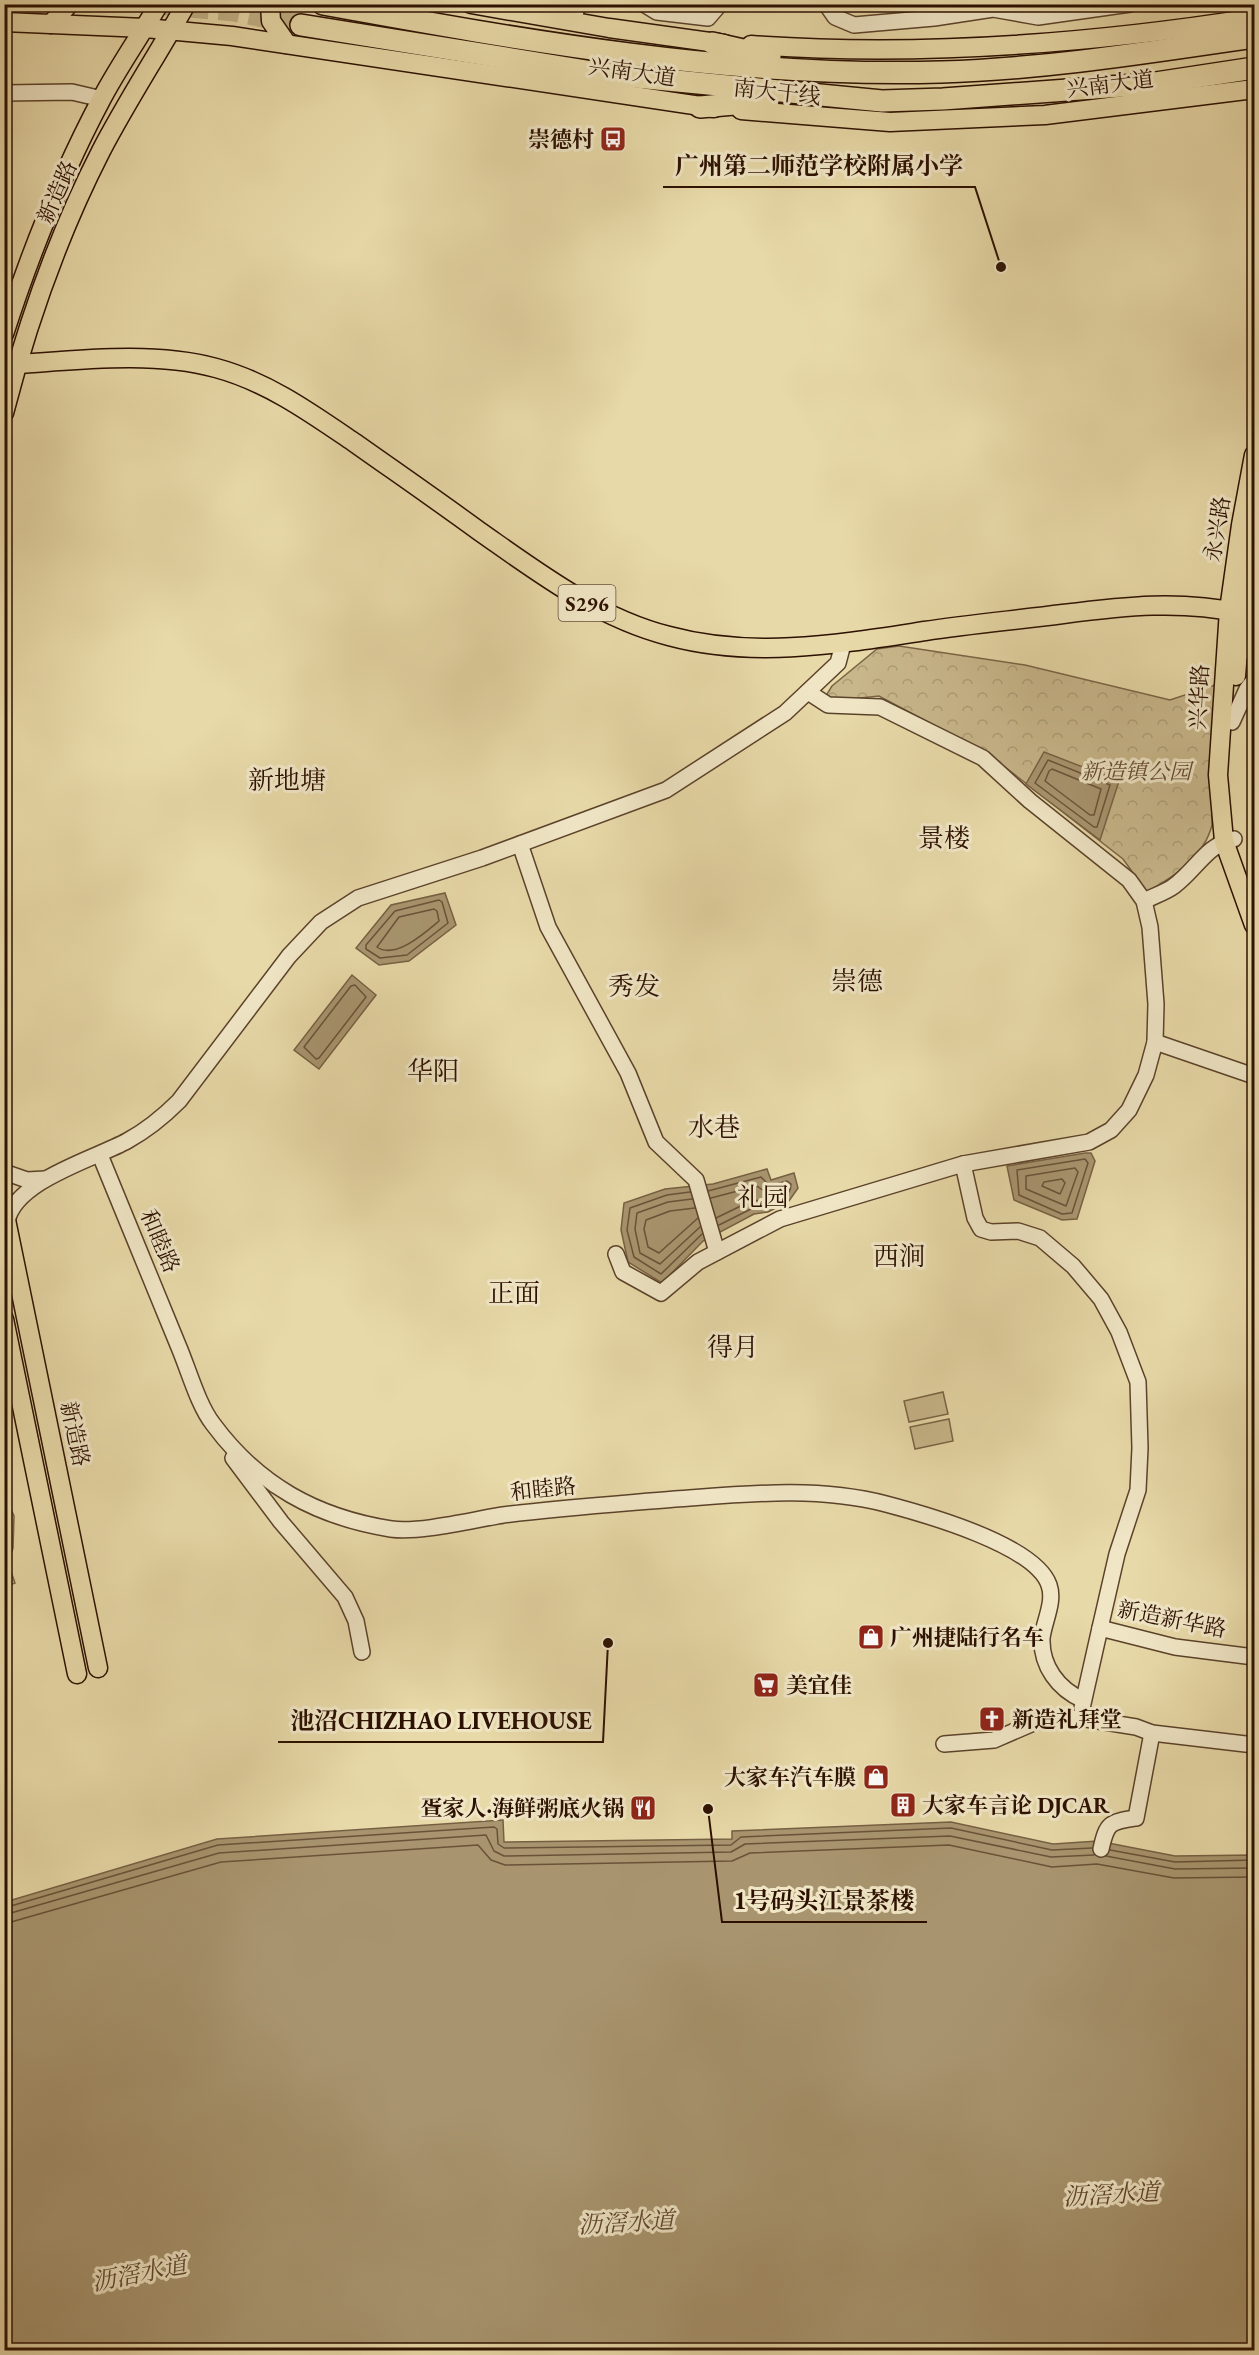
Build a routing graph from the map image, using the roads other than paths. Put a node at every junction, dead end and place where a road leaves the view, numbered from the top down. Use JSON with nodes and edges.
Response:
{"nodes":[{"id":1,"x":69,"y":4,"type":"edge"},
{"id":2,"x":159,"y":4,"type":"edge"},
{"id":3,"x":186,"y":4,"type":"edge"},
{"id":4,"x":270,"y":4,"type":"edge"},
{"id":5,"x":323,"y":4,"type":"edge"},
{"id":6,"x":471,"y":4,"type":"edge"},
{"id":7,"x":644,"y":4,"type":"edge"},
{"id":8,"x":720,"y":4,"type":"edge"},
{"id":9,"x":826,"y":4,"type":"edge"},
{"id":10,"x":1130,"y":4,"type":"edge"},
{"id":11,"x":993,"y":7,"type":"edge"},
{"id":12,"x":576,"y":13,"type":"edge"},
{"id":13,"x":1254,"y":18,"type":"edge"},
{"id":14,"x":4,"y":21,"type":"edge"},
{"id":15,"x":51,"y":24,"type":"junction"},
{"id":16,"x":302,"y":26,"type":"tunnel mouth"},
{"id":17,"x":145,"y":28,"type":"junction"},
{"id":18,"x":171,"y":30,"type":"junction"},
{"id":19,"x":1254,"y":37,"type":"edge"},
{"id":20,"x":712,"y":43,"type":"junction"},
{"id":21,"x":287,"y":44,"type":"junction"},
{"id":22,"x":1254,"y":68,"type":"edge"},
{"id":23,"x":832,"y":71,"type":"junction"},
{"id":24,"x":1254,"y":89,"type":"edge"},
{"id":25,"x":4,"y":93,"type":"edge"},
{"id":26,"x":820,"y":97,"type":"junction"},
{"id":27,"x":102,"y":99,"type":"junction"},
{"id":28,"x":700,"y":106,"type":"junction"},
{"id":29,"x":81,"y":142,"type":"junction"},
{"id":30,"x":102,"y":148,"type":"junction"},
{"id":31,"x":4,"y":334,"type":"edge"},
{"id":32,"x":12,"y":364,"type":"edge"},
{"id":33,"x":4,"y":413,"type":"edge"},
{"id":34,"x":1254,"y":455,"type":"edge"},
{"id":35,"x":1254,"y":519,"type":"edge"},
{"id":36,"x":1238,"y":622,"type":"edge"},
{"id":37,"x":843,"y":644,"type":"junction"},
{"id":38,"x":1239,"y":650,"type":"edge"},
{"id":39,"x":1254,"y":680,"type":"edge"},
{"id":40,"x":808,"y":692,"type":"junction"},
{"id":41,"x":1232,"y":722,"type":"junction"},
{"id":42,"x":1229,"y":840,"type":"junction"},
{"id":43,"x":520,"y":844,"type":"junction"},
{"id":44,"x":1254,"y":895,"type":"edge"},
{"id":45,"x":1144,"y":901,"type":"junction"},
{"id":46,"x":1254,"y":925,"type":"edge"},
{"id":47,"x":1155,"y":1042,"type":"junction"},
{"id":48,"x":1254,"y":1076,"type":"edge"},
{"id":49,"x":100,"y":1155,"type":"junction"},
{"id":50,"x":963,"y":1164,"type":"junction"},
{"id":51,"x":4,"y":1172,"type":"edge"},
{"id":52,"x":45,"y":1179,"type":"junction"},
{"id":53,"x":6,"y":1216,"type":"edge"},
{"id":54,"x":717,"y":1251,"type":"junction"},
{"id":55,"x":616,"y":1254,"type":"dead end"},
{"id":56,"x":4,"y":1319,"type":"edge"},
{"id":57,"x":210,"y":1422,"type":"junction"},
{"id":58,"x":1100,"y":1628,"type":"junction"},
{"id":59,"x":362,"y":1652,"type":"dead end"},
{"id":60,"x":1254,"y":1657,"type":"edge"},
{"id":61,"x":98,"y":1668,"type":"dead end"},
{"id":62,"x":77,"y":1674,"type":"dead end"},
{"id":63,"x":1083,"y":1700,"type":"junction"},
{"id":64,"x":1080,"y":1718,"type":"junction"},
{"id":65,"x":1152,"y":1733,"type":"junction"},
{"id":66,"x":944,"y":1744,"type":"dead end"},
{"id":67,"x":1254,"y":1744,"type":"edge"},
{"id":68,"x":1101,"y":1849,"type":"dead end"}],
"edges":[{"from":1,"to":15,"type":"main road"},
{"from":2,"to":17,"type":"main road","name":"新造路"},
{"from":3,"to":18,"type":"main road","name":"新造路"},
{"from":4,"to":21,"type":"main road"},
{"from":5,"to":23,"type":"highway","name":"南大干线"},
{"from":6,"to":12,"type":"main road","name":"兴南大道"},
{"from":7,"to":8,"type":"street"},
{"from":9,"to":11,"type":"street"},
{"from":10,"to":11,"type":"street"},
{"from":12,"to":20,"type":"main road","name":"兴南大道"},
{"from":13,"to":20,"type":"main road","name":"兴南大道"},
{"from":14,"to":15,"type":"main road","name":"兴南大道"},
{"from":15,"to":17,"type":"main road","name":"兴南大道"},
{"from":16,"to":26,"type":"highway","name":"南大干线"},
{"from":17,"to":18,"type":"main road","name":"兴南大道"},
{"from":17,"to":27,"type":"main road","name":"新造路"},
{"from":18,"to":21,"type":"main road","name":"兴南大道"},
{"from":18,"to":30,"type":"main road","name":"新造路"},
{"from":19,"to":23,"type":"highway","name":"南大干线"},
{"from":20,"to":23,"type":"highway"},
{"from":21,"to":28,"type":"main road","name":"兴南大道"},
{"from":22,"to":26,"type":"highway","name":"南大干线"},
{"from":24,"to":28,"type":"main road","name":"兴南大道"},
{"from":25,"to":27,"type":"street"},
{"from":26,"to":28,"type":"highway"},
{"from":27,"to":29,"type":"main road","name":"新造路"},
{"from":29,"to":30,"type":"main road"},
{"from":29,"to":31,"type":"main road","name":"新造路"},
{"from":30,"to":32,"type":"main road","name":"新造路"},
{"from":32,"to":33,"type":"main road","name":"新造路"},
{"from":32,"to":37,"type":"main road","number":"S296"},
{"from":34,"to":36,"type":"main road","name":"永兴路"},
{"from":35,"to":36,"type":"main road","name":"永兴路"},
{"from":36,"to":37,"type":"main road","number":"S296"},
{"from":36,"to":38,"type":"main road","name":"兴华路"},
{"from":37,"to":40,"type":"street"},
{"from":38,"to":41,"type":"main road","name":"兴华路"},
{"from":38,"to":42,"type":"main road","name":"兴华路"},
{"from":39,"to":41,"type":"street"},
{"from":40,"to":43,"type":"street"},
{"from":40,"to":45,"type":"street"},
{"from":41,"to":42,"type":"main road","name":"兴华路"},
{"from":42,"to":44,"type":"main road","name":"兴华路"},
{"from":42,"to":45,"type":"street"},
{"from":42,"to":46,"type":"main road","name":"兴华路"},
{"from":43,"to":49,"type":"street"},
{"from":43,"to":54,"type":"street"},
{"from":45,"to":47,"type":"street"},
{"from":47,"to":48,"type":"street"},
{"from":47,"to":50,"type":"street"},
{"from":49,"to":52,"type":"street"},
{"from":49,"to":57,"type":"street","name":"和睦路"},
{"from":50,"to":54,"type":"street"},
{"from":50,"to":58,"type":"street"},
{"from":51,"to":52,"type":"street"},
{"from":52,"to":53,"type":"street"},
{"from":53,"to":61,"type":"main road","name":"新造路"},
{"from":54,"to":55,"type":"street"},
{"from":56,"to":62,"type":"main road","name":"新造路"},
{"from":57,"to":59,"type":"street"},
{"from":57,"to":63,"type":"street","name":"和睦路"},
{"from":58,"to":60,"type":"street","name":"新造新华路"},
{"from":58,"to":63,"type":"street","name":"新造新华路"},
{"from":63,"to":64,"type":"street","name":"新造新华路"},
{"from":64,"to":65,"type":"street"},
{"from":64,"to":66,"type":"street"},
{"from":65,"to":67,"type":"street"},
{"from":65,"to":68,"type":"street"}]}
